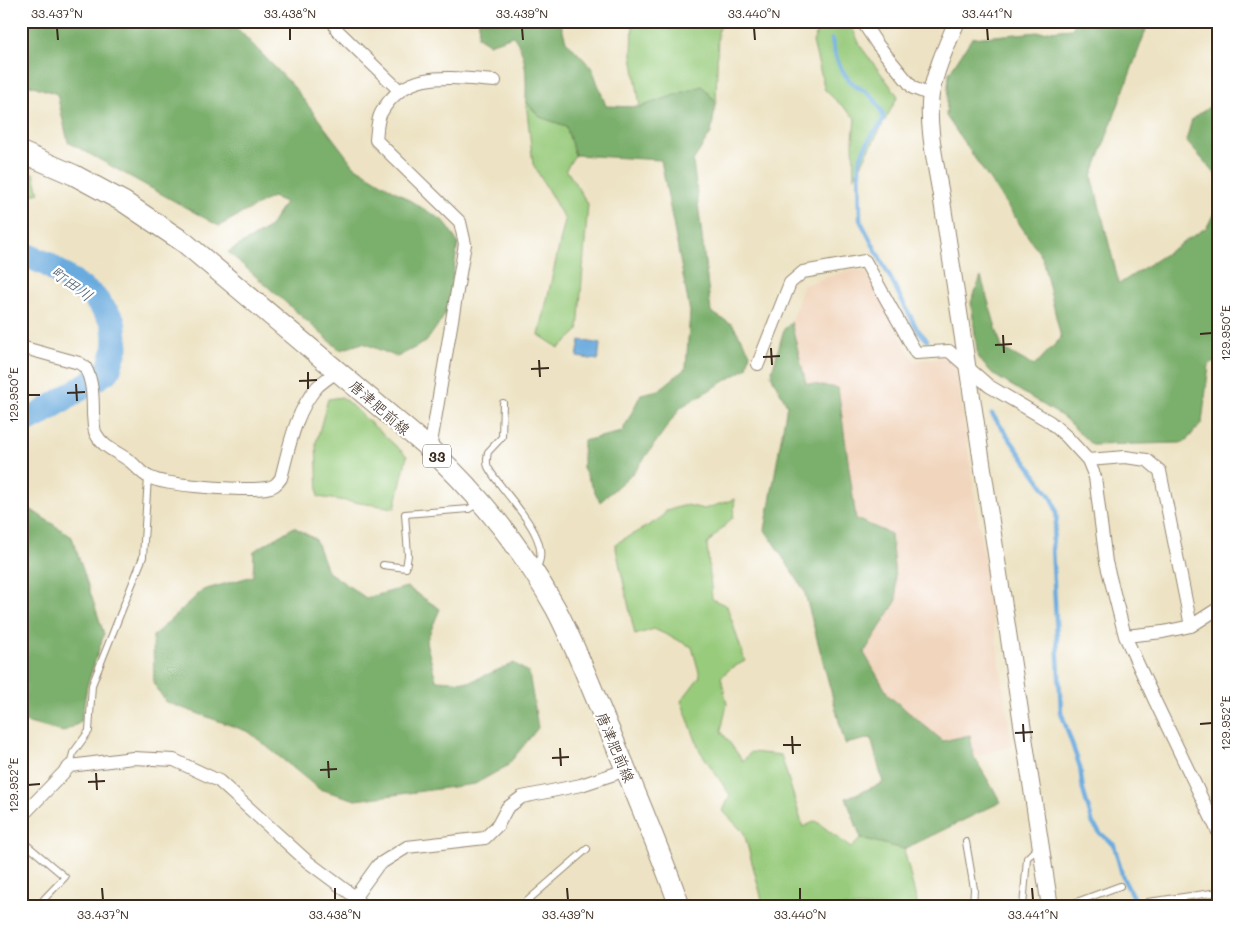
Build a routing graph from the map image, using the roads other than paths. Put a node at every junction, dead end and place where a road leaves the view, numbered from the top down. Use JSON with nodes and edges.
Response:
{"nodes":[{"id":1,"x":862,"y":21,"type":"edge"},
{"id":2,"x":958,"y":21,"type":"edge"},
{"id":3,"x":334,"y":23,"type":"dead end"},
{"id":4,"x":495,"y":81,"type":"dead end"},
{"id":5,"x":399,"y":90,"type":"junction"},
{"id":6,"x":931,"y":95,"type":"junction"},
{"id":7,"x":21,"y":152,"type":"edge"},
{"id":8,"x":21,"y":347,"type":"edge"},
{"id":9,"x":758,"y":364,"type":"dead end"},
{"id":10,"x":968,"y":366,"type":"junction"},
{"id":11,"x":338,"y":371,"type":"junction"},
{"id":12,"x":503,"y":403,"type":"dead end"},
{"id":13,"x":430,"y":449,"type":"junction"},
{"id":14,"x":1088,"y":460,"type":"junction"},
{"id":15,"x":148,"y":477,"type":"junction"},
{"id":16,"x":482,"y":502,"type":"junction"},
{"id":17,"x":383,"y":564,"type":"dead end"},
{"id":18,"x":534,"y":572,"type":"junction"},
{"id":19,"x":1219,"y":608,"type":"edge"},
{"id":20,"x":1191,"y":626,"type":"junction"},
{"id":21,"x":1125,"y":636,"type":"junction"},
{"id":22,"x":70,"y":766,"type":"junction"},
{"id":23,"x":626,"y":770,"type":"junction"},
{"id":24,"x":21,"y":817,"type":"edge"},
{"id":25,"x":1219,"y":834,"type":"edge"},
{"id":26,"x":21,"y":840,"type":"edge"},
{"id":27,"x":966,"y":842,"type":"dead end"},
{"id":28,"x":1041,"y":845,"type":"junction"},
{"id":29,"x":587,"y":849,"type":"dead end"},
{"id":30,"x":1120,"y":886,"type":"dead end"},
{"id":31,"x":1219,"y":892,"type":"edge"},
{"id":32,"x":44,"y":899,"type":"dead end"},
{"id":33,"x":1148,"y":902,"type":"dead end"},
{"id":34,"x":358,"y":904,"type":"edge"},
{"id":35,"x":530,"y":907,"type":"edge"},
{"id":36,"x":680,"y":907,"type":"edge"},
{"id":37,"x":973,"y":907,"type":"edge"},
{"id":38,"x":1022,"y":907,"type":"edge"},
{"id":39,"x":1050,"y":907,"type":"edge"},
{"id":40,"x":1063,"y":907,"type":"edge"}],
"edges":[{"from":1,"to":6,"type":"street"},
{"from":2,"to":6,"type":"street"},
{"from":3,"to":5,"type":"street"},
{"from":4,"to":5,"type":"street"},
{"from":5,"to":13,"type":"street"},
{"from":6,"to":10,"type":"street"},
{"from":7,"to":11,"type":"main road","name":"唐津肥前線","number":"33"},
{"from":8,"to":15,"type":"street"},
{"from":9,"to":10,"type":"street"},
{"from":10,"to":14,"type":"street"},
{"from":10,"to":28,"type":"street"},
{"from":11,"to":13,"type":"main road","name":"唐津肥前線","number":"33"},
{"from":11,"to":15,"type":"street"},
{"from":12,"to":18,"type":"lane"},
{"from":13,"to":16,"type":"main road","name":"唐津肥前線","number":"33"},
{"from":14,"to":20,"type":"street"},
{"from":14,"to":21,"type":"street"},
{"from":15,"to":22,"type":"lane"},
{"from":16,"to":17,"type":"lane"},
{"from":16,"to":18,"type":"main road","name":"唐津肥前線","number":"33"},
{"from":18,"to":23,"type":"main road","name":"唐津肥前線","number":"33"},
{"from":19,"to":20,"type":"street"},
{"from":20,"to":21,"type":"street"},
{"from":21,"to":25,"type":"street"},
{"from":22,"to":24,"type":"street"},
{"from":22,"to":34,"type":"street"},
{"from":23,"to":34,"type":"street"},
{"from":23,"to":36,"type":"main road","name":"唐津肥前線","number":"33"},
{"from":26,"to":32,"type":"lane"},
{"from":27,"to":37,"type":"lane"},
{"from":28,"to":38,"type":"lane"},
{"from":28,"to":39,"type":"street"},
{"from":29,"to":35,"type":"lane"},
{"from":30,"to":40,"type":"lane"},
{"from":31,"to":33,"type":"lane"}]}
